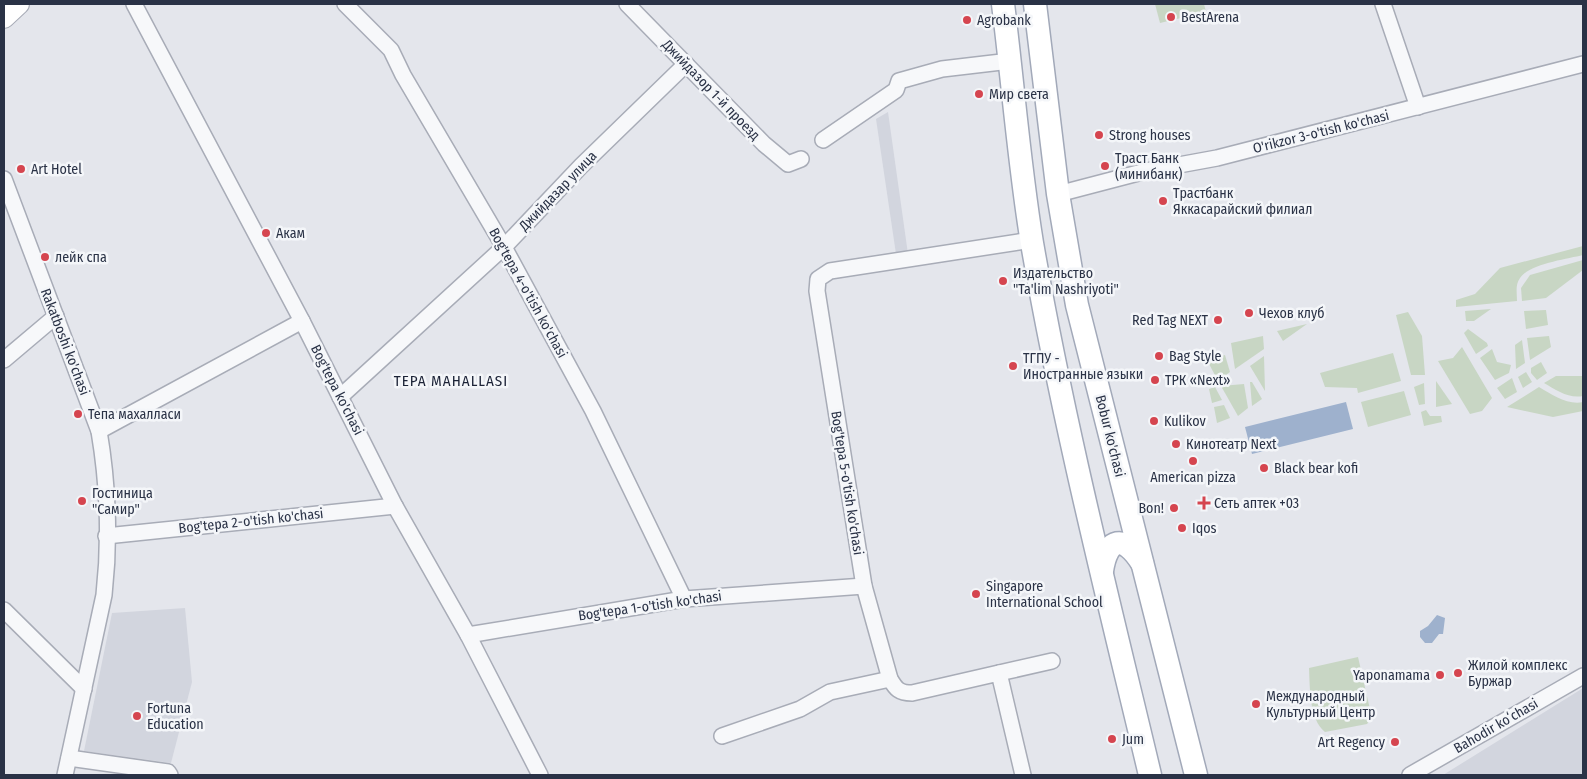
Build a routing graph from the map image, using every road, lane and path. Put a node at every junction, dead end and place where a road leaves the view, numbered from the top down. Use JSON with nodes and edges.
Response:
{"nodes":[{"id":1,"x":19,"y":4,"type":"edge"},
{"id":2,"x":134,"y":4,"type":"edge"},
{"id":3,"x":346,"y":4,"type":"edge"},
{"id":4,"x":627,"y":4,"type":"edge"},
{"id":5,"x":1003,"y":4,"type":"edge"},
{"id":6,"x":1035,"y":4,"type":"edge"},
{"id":7,"x":1383,"y":4,"type":"edge"},
{"id":8,"x":4,"y":18,"type":"edge"},
{"id":9,"x":1010,"y":61,"type":"junction"},
{"id":10,"x":686,"y":64,"type":"junction"},
{"id":11,"x":1583,"y":64,"type":"edge"},
{"id":12,"x":1418,"y":107,"type":"junction"},
{"id":13,"x":823,"y":140,"type":"dead end"},
{"id":14,"x":801,"y":159,"type":"dead end"},
{"id":15,"x":4,"y":179,"type":"edge"},
{"id":16,"x":1058,"y":194,"type":"junction"},
{"id":17,"x":1032,"y":240,"type":"junction"},
{"id":18,"x":504,"y":247,"type":"junction"},
{"id":19,"x":56,"y":316,"type":"junction"},
{"id":20,"x":302,"y":321,"type":"junction"},
{"id":21,"x":4,"y":360,"type":"edge"},
{"id":22,"x":340,"y":397,"type":"junction"},
{"id":23,"x":99,"y":431,"type":"junction"},
{"id":24,"x":395,"y":506,"type":"junction"},
{"id":25,"x":106,"y":536,"type":"junction"},
{"id":26,"x":1142,"y":563,"type":"dead end"},
{"id":27,"x":1102,"y":571,"type":"junction"},
{"id":28,"x":864,"y":586,"type":"junction"},
{"id":29,"x":684,"y":599,"type":"junction"},
{"id":30,"x":4,"y":610,"type":"edge"},
{"id":31,"x":468,"y":635,"type":"junction"},
{"id":32,"x":1052,"y":661,"type":"dead end"},
{"id":33,"x":999,"y":673,"type":"junction"},
{"id":34,"x":1583,"y":676,"type":"edge"},
{"id":35,"x":890,"y":679,"type":"junction"},
{"id":36,"x":84,"y":688,"type":"junction"},
{"id":37,"x":722,"y":736,"type":"dead end"},
{"id":38,"x":69,"y":758,"type":"junction"},
{"id":39,"x":65,"y":775,"type":"edge"},
{"id":40,"x":170,"y":775,"type":"edge"},
{"id":41,"x":540,"y":775,"type":"edge"},
{"id":42,"x":1023,"y":775,"type":"edge"},
{"id":43,"x":1150,"y":775,"type":"edge"},
{"id":44,"x":1196,"y":775,"type":"edge"},
{"id":45,"x":1410,"y":775,"type":"edge"}],
"edges":[{"from":1,"to":8,"type":"main road"},
{"from":2,"to":20,"type":"street","name":"Bog'tepa ko'chasi"},
{"from":3,"to":18,"type":"street","name":"Bog'tepa 4-o'tish ko'chasi"},
{"from":4,"to":10,"type":"street","name":"Джийдазор 1-й проезд"},
{"from":5,"to":9,"type":"main road"},
{"from":6,"to":16,"type":"main road","name":"Bobur ko'chasi"},
{"from":7,"to":12,"type":"street"},
{"from":9,"to":13,"type":"street"},
{"from":9,"to":17,"type":"main road"},
{"from":10,"to":14,"type":"street","name":"Джийдазор 1-й проезд"},
{"from":10,"to":18,"type":"street","name":"Джийдазар улица"},
{"from":11,"to":12,"type":"street","name":"O'rikzor 3-o'tish ko'chasi"},
{"from":12,"to":16,"type":"street","name":"O'rikzor 3-o'tish ko'chasi"},
{"from":15,"to":19,"type":"street","name":"Rakatboshi ko'chasi"},
{"from":16,"to":44,"type":"main road","name":"Bobur ko'chasi"},
{"from":17,"to":27,"type":"main road"},
{"from":17,"to":28,"type":"street","name":"Bog'tepa 5-o'tish ko'chasi"},
{"from":18,"to":22,"type":"street","name":"Джийдазар улица"},
{"from":18,"to":29,"type":"street","name":"Bog'tepa 4-o'tish ko'chasi"},
{"from":19,"to":21,"type":"street"},
{"from":19,"to":23,"type":"street","name":"Rakatboshi ko'chasi"},
{"from":20,"to":22,"type":"street","name":"Bog'tepa ko'chasi"},
{"from":20,"to":23,"type":"street"},
{"from":22,"to":24,"type":"street","name":"Bog'tepa ko'chasi"},
{"from":23,"to":25,"type":"street","name":"Rakatboshi ko'chasi"},
{"from":24,"to":25,"type":"street","name":"Bog'tepa 2-o'tish ko'chasi"},
{"from":24,"to":31,"type":"street","name":"Bog'tepa ko'chasi"},
{"from":25,"to":36,"type":"street","name":"Rakatboshi ko'chasi"},
{"from":26,"to":27,"type":"main road"},
{"from":27,"to":43,"type":"main road"},
{"from":28,"to":29,"type":"street","name":"Bog'tepa 1-o'tish ko'chasi"},
{"from":28,"to":35,"type":"street","name":"Bog'tepa 5-o'tish ko'chasi"},
{"from":29,"to":31,"type":"street","name":"Bog'tepa 1-o'tish ko'chasi"},
{"from":30,"to":36,"type":"street"},
{"from":31,"to":41,"type":"street","name":"Bog'tepa ko'chasi"},
{"from":32,"to":33,"type":"street"},
{"from":33,"to":35,"type":"street"},
{"from":33,"to":42,"type":"street"},
{"from":34,"to":45,"type":"street","name":"Bahodir koʻchasi"},
{"from":35,"to":37,"type":"street"},
{"from":36,"to":38,"type":"street","name":"Rakatboshi ko'chasi"},
{"from":38,"to":39,"type":"street","name":"Rakatboshi ko'chasi"},
{"from":38,"to":40,"type":"street"}]}
